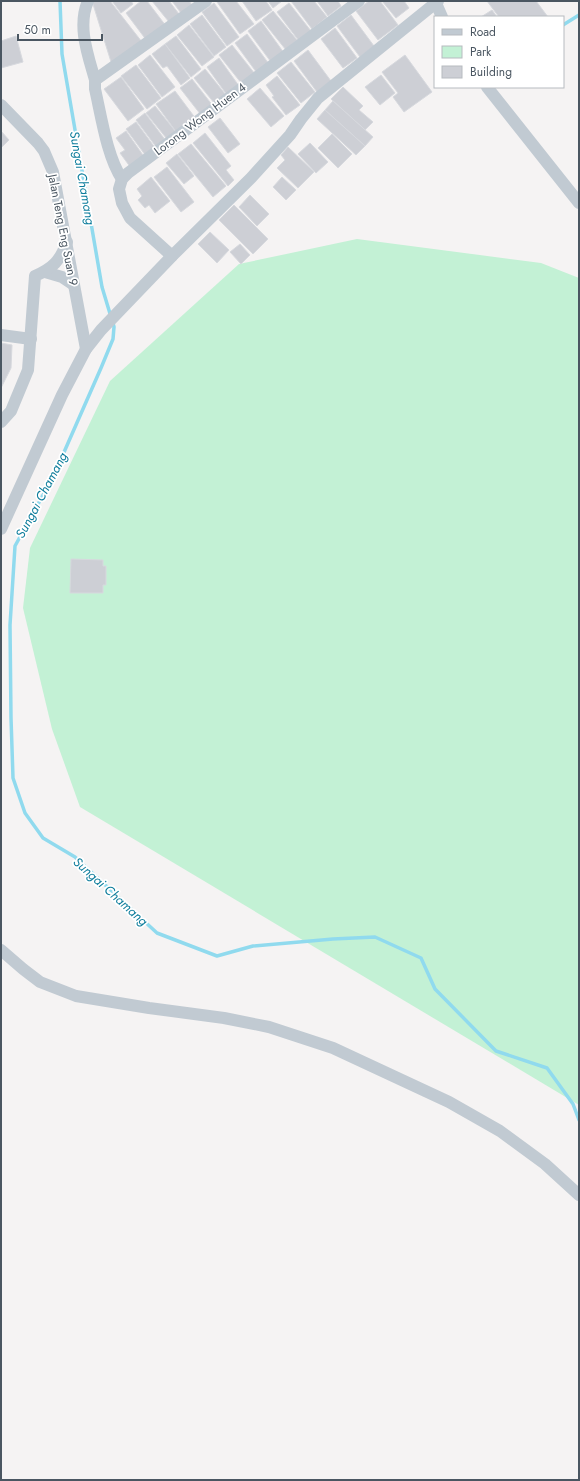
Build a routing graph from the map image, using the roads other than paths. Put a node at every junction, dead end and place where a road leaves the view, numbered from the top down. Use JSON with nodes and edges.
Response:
{"nodes":[{"id":1,"x":88,"y":1,"type":"edge"},
{"id":2,"x":206,"y":1,"type":"edge"},
{"id":3,"x":359,"y":1,"type":"edge"},
{"id":4,"x":436,"y":2,"type":"edge"},
{"id":5,"x":442,"y":16,"type":"edge"},
{"id":6,"x":95,"y":80,"type":"junction"},
{"id":7,"x":488,"y":88,"type":"edge"},
{"id":8,"x":1,"y":105,"type":"edge"},
{"id":9,"x":122,"y":180,"type":"junction"},
{"id":10,"x":579,"y":203,"type":"edge"},
{"id":11,"x":67,"y":242,"type":"junction"},
{"id":12,"x":172,"y":256,"type":"junction"},
{"id":13,"x":45,"y":272,"type":"junction"},
{"id":14,"x":74,"y":285,"type":"junction"},
{"id":15,"x":1,"y":335,"type":"edge"},
{"id":16,"x":31,"y":339,"type":"junction"},
{"id":17,"x":86,"y":349,"type":"junction"},
{"id":18,"x":1,"y":422,"type":"edge"},
{"id":19,"x":4,"y":517,"type":"edge"},
{"id":20,"x":1,"y":529,"type":"edge"},
{"id":21,"x":1,"y":950,"type":"edge"},
{"id":22,"x":579,"y":1195,"type":"edge"}],
"edges":[{"from":1,"to":6,"type":"street"},
{"from":2,"to":6,"type":"street"},
{"from":3,"to":9,"type":"street","name":"Lorong Wong Huen 4"},
{"from":4,"to":5,"type":"street"},
{"from":4,"to":12,"type":"street"},
{"from":6,"to":9,"type":"street"},
{"from":7,"to":10,"type":"street"},
{"from":8,"to":11,"type":"street","name":"Jalan Teng Eng Suan 9"},
{"from":9,"to":12,"type":"street"},
{"from":11,"to":13,"type":"street"},
{"from":11,"to":14,"type":"street","name":"Jalan Teng Eng Suan 9"},
{"from":12,"to":17,"type":"street"},
{"from":13,"to":14,"type":"street"},
{"from":13,"to":16,"type":"street"},
{"from":14,"to":17,"type":"street","name":"Jalan Teng Eng Suan 9"},
{"from":15,"to":16,"type":"street"},
{"from":16,"to":18,"type":"street"},
{"from":17,"to":19,"type":"street"},
{"from":19,"to":20,"type":"street"},
{"from":21,"to":22,"type":"street"}]}
